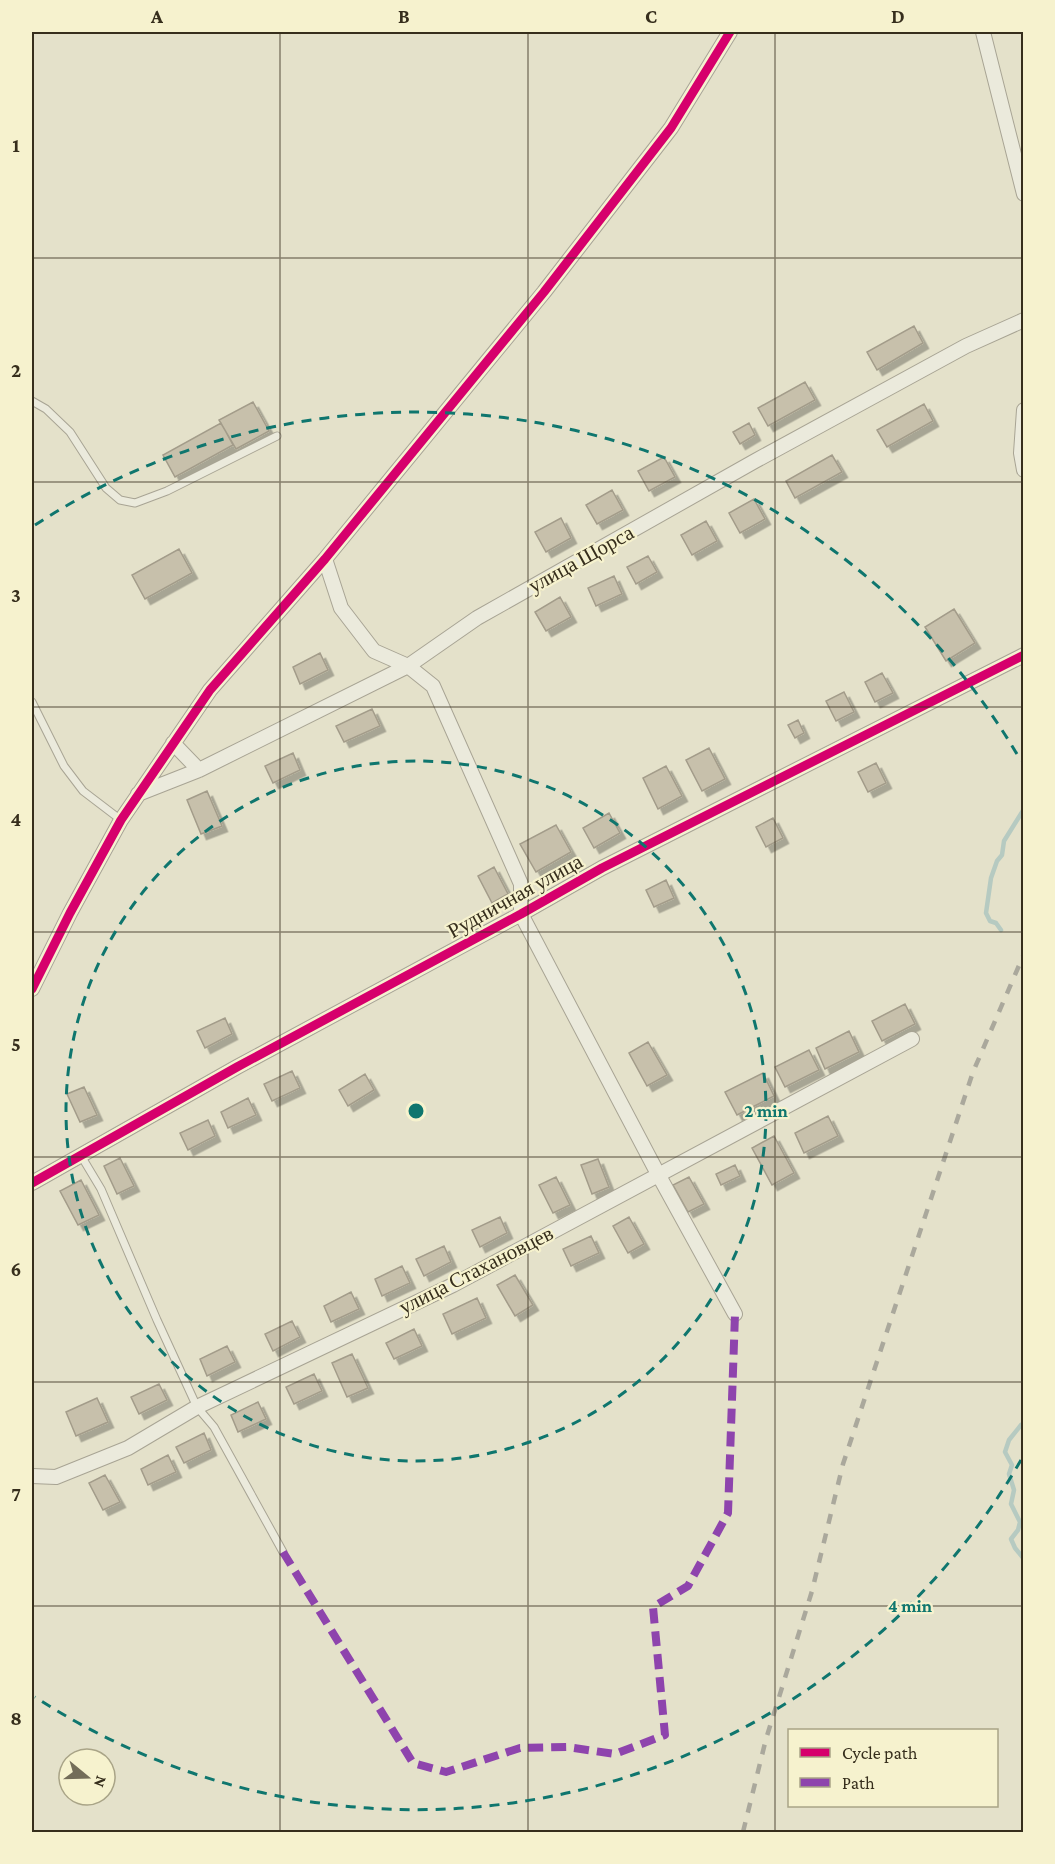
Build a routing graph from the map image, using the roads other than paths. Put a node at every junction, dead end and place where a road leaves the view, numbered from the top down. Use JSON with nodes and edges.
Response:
{"nodes":[{"id":1,"x":730,"y":32,"type":"edge"},
{"id":2,"x":982,"y":32,"type":"edge"},
{"id":3,"x":1023,"y":194,"type":"edge"},
{"id":4,"x":1023,"y":320,"type":"edge"},
{"id":5,"x":32,"y":401,"type":"edge"},
{"id":6,"x":1023,"y":410,"type":"edge"},
{"id":7,"x":277,"y":436,"type":"dead end"},
{"id":8,"x":1023,"y":470,"type":"edge"},
{"id":9,"x":325,"y":558,"type":"junction"},
{"id":10,"x":1023,"y":656,"type":"edge"},
{"id":11,"x":408,"y":666,"type":"junction"},
{"id":12,"x":32,"y":702,"type":"edge"},
{"id":13,"x":173,"y":743,"type":"junction"},
{"id":14,"x":199,"y":770,"type":"junction"},
{"id":15,"x":137,"y":795,"type":"junction"},
{"id":16,"x":121,"y":820,"type":"junction"},
{"id":17,"x":521,"y":914,"type":"junction"},
{"id":18,"x":32,"y":989,"type":"edge"},
{"id":19,"x":912,"y":1039,"type":"dead end"},
{"id":20,"x":80,"y":1154,"type":"junction"},
{"id":21,"x":658,"y":1174,"type":"junction"},
{"id":22,"x":32,"y":1182,"type":"edge"},
{"id":23,"x":735,"y":1314,"type":"dead end"},
{"id":24,"x":198,"y":1407,"type":"junction"},
{"id":25,"x":32,"y":1476,"type":"edge"},
{"id":26,"x":283,"y":1552,"type":"dead end"}],
"edges":[{"from":1,"to":9,"type":"street"},
{"from":2,"to":3,"type":"street"},
{"from":4,"to":11,"type":"street","name":"улица Щорса"},
{"from":5,"to":7,"type":"lane"},
{"from":6,"to":8,"type":"street"},
{"from":9,"to":11,"type":"street"},
{"from":9,"to":13,"type":"street"},
{"from":10,"to":17,"type":"street","name":"Рудничная улица"},
{"from":11,"to":14,"type":"street","name":"улица Щорса"},
{"from":11,"to":17,"type":"street"},
{"from":12,"to":16,"type":"lane"},
{"from":13,"to":14,"type":"street"},
{"from":13,"to":15,"type":"street"},
{"from":14,"to":15,"type":"street","name":"улица Щорса"},
{"from":15,"to":16,"type":"street"},
{"from":16,"to":18,"type":"street"},
{"from":17,"to":20,"type":"street","name":"Рудничная улица"},
{"from":17,"to":21,"type":"street"},
{"from":19,"to":21,"type":"street","name":"улица Стахановцев"},
{"from":20,"to":22,"type":"street","name":"Рудничная улица"},
{"from":20,"to":24,"type":"lane"},
{"from":21,"to":23,"type":"street"},
{"from":21,"to":24,"type":"street","name":"улица Стахановцев"},
{"from":24,"to":25,"type":"street","name":"улица Стахановцев"},
{"from":24,"to":26,"type":"lane"}]}
